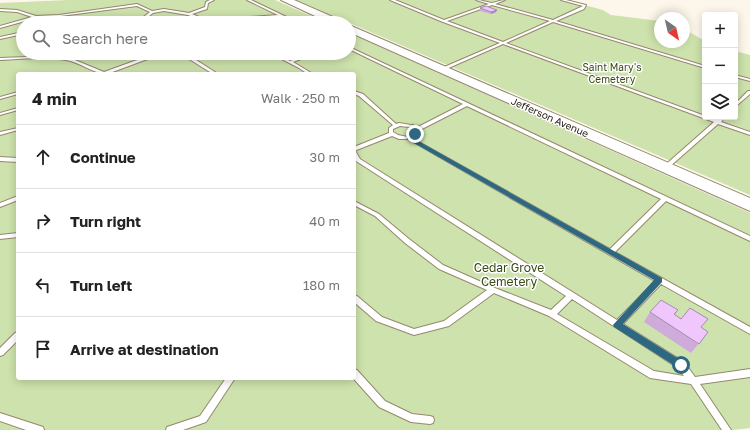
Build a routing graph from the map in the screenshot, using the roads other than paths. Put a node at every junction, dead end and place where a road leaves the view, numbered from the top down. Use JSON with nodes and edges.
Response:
{"nodes":[{"id":1,"x":131,"y":0,"type":"edge"},
{"id":2,"x":212,"y":0,"type":"edge"},
{"id":3,"x":249,"y":0,"type":"edge"},
{"id":4,"x":286,"y":0,"type":"edge"},
{"id":5,"x":392,"y":0,"type":"edge"},
{"id":6,"x":478,"y":0,"type":"edge"},
{"id":7,"x":503,"y":0,"type":"edge"},
{"id":8,"x":563,"y":0,"type":"edge"},
{"id":9,"x":491,"y":4,"type":"junction"},
{"id":10,"x":137,"y":5,"type":"junction"},
{"id":11,"x":0,"y":10,"type":"edge"},
{"id":12,"x":269,"y":10,"type":"junction"},
{"id":13,"x":152,"y":12,"type":"junction"},
{"id":14,"x":189,"y":14,"type":"junction"},
{"id":15,"x":33,"y":16,"type":"edge"},
{"id":16,"x":59,"y":16,"type":"edge"},
{"id":17,"x":147,"y":16,"type":"edge"},
{"id":18,"x":194,"y":16,"type":"edge"},
{"id":19,"x":261,"y":16,"type":"joint"},
{"id":20,"x":283,"y":16,"type":"joint"},
{"id":21,"x":322,"y":16,"type":"edge"},
{"id":22,"x":444,"y":21,"type":"junction"},
{"id":23,"x":553,"y":21,"type":"junction"},
{"id":24,"x":16,"y":23,"type":"edge"},
{"id":25,"x":0,"y":27,"type":"edge"},
{"id":26,"x":356,"y":31,"type":"edge"},
{"id":27,"x":16,"y":35,"type":"edge"},
{"id":28,"x":0,"y":38,"type":"edge"},
{"id":29,"x":504,"y":42,"type":"junction"},
{"id":30,"x":356,"y":51,"type":"edge"},
{"id":31,"x":0,"y":59,"type":"edge"},
{"id":32,"x":16,"y":59,"type":"edge"},
{"id":33,"x":71,"y":60,"type":"edge"},
{"id":34,"x":141,"y":60,"type":"edge"},
{"id":35,"x":193,"y":60,"type":"edge"},
{"id":36,"x":286,"y":60,"type":"edge"},
{"id":37,"x":296,"y":60,"type":"edge"},
{"id":38,"x":290,"y":62,"type":"junction"},
{"id":39,"x":702,"y":66,"type":"edge"},
{"id":40,"x":443,"y":69,"type":"junction"},
{"id":41,"x":99,"y":72,"type":"edge"},
{"id":42,"x":109,"y":72,"type":"edge"},
{"id":43,"x":213,"y":72,"type":"edge"},
{"id":44,"x":308,"y":72,"type":"edge"},
{"id":45,"x":738,"y":77,"type":"edge"},
{"id":46,"x":750,"y":80,"type":"edge"},
{"id":47,"x":356,"y":93,"type":"edge"},
{"id":48,"x":749,"y":93,"type":"edge"},
{"id":49,"x":16,"y":94,"type":"edge"},
{"id":50,"x":0,"y":98,"type":"edge"},
{"id":51,"x":738,"y":103,"type":"edge"},
{"id":52,"x":467,"y":104,"type":"junction"},
{"id":53,"x":16,"y":110,"type":"edge"},
{"id":54,"x":0,"y":114,"type":"edge"},
{"id":55,"x":719,"y":120,"type":"edge"},
{"id":56,"x":717,"y":122,"type":"junction"},
{"id":57,"x":395,"y":125,"type":"junction"},
{"id":58,"x":16,"y":130,"type":"edge"},
{"id":59,"x":416,"y":130,"type":"junction"},
{"id":60,"x":0,"y":134,"type":"edge"},
{"id":61,"x":392,"y":134,"type":"junction"},
{"id":62,"x":750,"y":134,"type":"edge"},
{"id":63,"x":409,"y":138,"type":"junction"},
{"id":64,"x":356,"y":148,"type":"edge"},
{"id":65,"x":356,"y":156,"type":"edge"},
{"id":66,"x":0,"y":159,"type":"edge"},
{"id":67,"x":16,"y":160,"type":"edge"},
{"id":68,"x":665,"y":168,"type":"junction"},
{"id":69,"x":16,"y":199,"type":"edge"},
{"id":70,"x":665,"y":199,"type":"junction"},
{"id":71,"x":356,"y":203,"type":"edge"},
{"id":72,"x":0,"y":204,"type":"edge"},
{"id":73,"x":750,"y":206,"type":"edge"},
{"id":74,"x":16,"y":235,"type":"edge"},
{"id":75,"x":0,"y":237,"type":"edge"},
{"id":76,"x":750,"y":239,"type":"edge"},
{"id":77,"x":611,"y":252,"type":"junction"},
{"id":78,"x":660,"y":280,"type":"junction"},
{"id":79,"x":493,"y":290,"type":"junction"},
{"id":80,"x":572,"y":296,"type":"junction"},
{"id":81,"x":356,"y":300,"type":"edge"},
{"id":82,"x":552,"y":314,"type":"junction"},
{"id":83,"x":617,"y":325,"type":"junction"},
{"id":84,"x":750,"y":331,"type":"edge"},
{"id":85,"x":16,"y":337,"type":"edge"},
{"id":86,"x":9,"y":344,"type":"junction"},
{"id":87,"x":16,"y":344,"type":"edge"},
{"id":88,"x":0,"y":353,"type":"edge"},
{"id":89,"x":750,"y":373,"type":"edge"},
{"id":90,"x":356,"y":375,"type":"edge"},
{"id":91,"x":230,"y":380,"type":"edge"},
{"id":92,"x":694,"y":381,"type":"junction"},
{"id":93,"x":0,"y":417,"type":"edge"},
{"id":94,"x":430,"y":420,"type":"dead end"},
{"id":95,"x":40,"y":430,"type":"edge"},
{"id":96,"x":170,"y":430,"type":"edge"},
{"id":97,"x":727,"y":430,"type":"edge"}],
"edges":[{"from":1,"to":10,"type":"lane"},
{"from":2,"to":14,"type":"lane"},
{"from":3,"to":12,"type":"lane"},
{"from":4,"to":21,"type":"main road"},
{"from":5,"to":22,"type":"lane"},
{"from":6,"to":9,"type":"lane"},
{"from":7,"to":9,"type":"lane"},
{"from":8,"to":23,"type":"lane"},
{"from":9,"to":22,"type":"lane"},
{"from":9,"to":23,"type":"lane"},
{"from":10,"to":13,"type":"lane"},
{"from":10,"to":16,"type":"lane"},
{"from":11,"to":15,"type":"lane"},
{"from":12,"to":19,"type":"lane"},
{"from":12,"to":20,"type":"lane"},
{"from":13,"to":14,"type":"lane"},
{"from":13,"to":17,"type":"lane"},
{"from":14,"to":18,"type":"lane"},
{"from":19,"to":20,"type":"lane"},
{"from":22,"to":29,"type":"lane"},
{"from":23,"to":29,"type":"lane"},
{"from":23,"to":39,"type":"lane"},
{"from":24,"to":25,"type":"lane"},
{"from":26,"to":40,"type":"main road","name":"Jefferson Avenue"},
{"from":27,"to":28,"type":"lane"},
{"from":29,"to":40,"type":"lane"},
{"from":29,"to":56,"type":"lane"},
{"from":30,"to":52,"type":"lane"},
{"from":31,"to":32,"type":"lane"},
{"from":33,"to":41,"type":"lane"},
{"from":34,"to":42,"type":"lane"},
{"from":35,"to":43,"type":"lane"},
{"from":36,"to":38,"type":"lane"},
{"from":37,"to":38,"type":"lane"},
{"from":38,"to":44,"type":"lane"},
{"from":40,"to":68,"type":"main road","name":"Jefferson Avenue"},
{"from":45,"to":46,"type":"lane"},
{"from":47,"to":57,"type":"lane"},
{"from":48,"to":51,"type":"lane"},
{"from":49,"to":50,"type":"lane"},
{"from":52,"to":59,"type":"lane"},
{"from":52,"to":70,"type":"lane"},
{"from":53,"to":54,"type":"lane"},
{"from":55,"to":56,"type":"lane"},
{"from":56,"to":62,"type":"lane"},
{"from":56,"to":68,"type":"lane"},
{"from":57,"to":59,"type":"lane"},
{"from":57,"to":61,"type":"lane"},
{"from":58,"to":60,"type":"lane"},
{"from":59,"to":63,"type":"lane"},
{"from":61,"to":63,"type":"lane"},
{"from":61,"to":64,"type":"lane"},
{"from":63,"to":77,"type":"lane"},
{"from":65,"to":80,"type":"lane"},
{"from":66,"to":67,"type":"lane"},
{"from":68,"to":73,"type":"main road","name":"Jefferson Avenue"},
{"from":69,"to":72,"type":"lane"},
{"from":70,"to":76,"type":"lane"},
{"from":70,"to":77,"type":"lane"},
{"from":71,"to":79,"type":"lane"},
{"from":74,"to":75,"type":"lane"},
{"from":77,"to":78,"type":"lane"},
{"from":78,"to":83,"type":"lane"},
{"from":78,"to":84,"type":"lane"},
{"from":79,"to":81,"type":"lane"},
{"from":79,"to":82,"type":"lane"},
{"from":80,"to":82,"type":"lane"},
{"from":80,"to":83,"type":"lane"},
{"from":82,"to":92,"type":"lane"},
{"from":83,"to":92,"type":"lane"},
{"from":85,"to":86,"type":"lane"},
{"from":86,"to":87,"type":"lane"},
{"from":86,"to":88,"type":"lane"},
{"from":89,"to":92,"type":"lane"},
{"from":90,"to":94,"type":"lane"},
{"from":91,"to":96,"type":"lane"},
{"from":92,"to":97,"type":"lane"},
{"from":93,"to":95,"type":"lane"}]}
